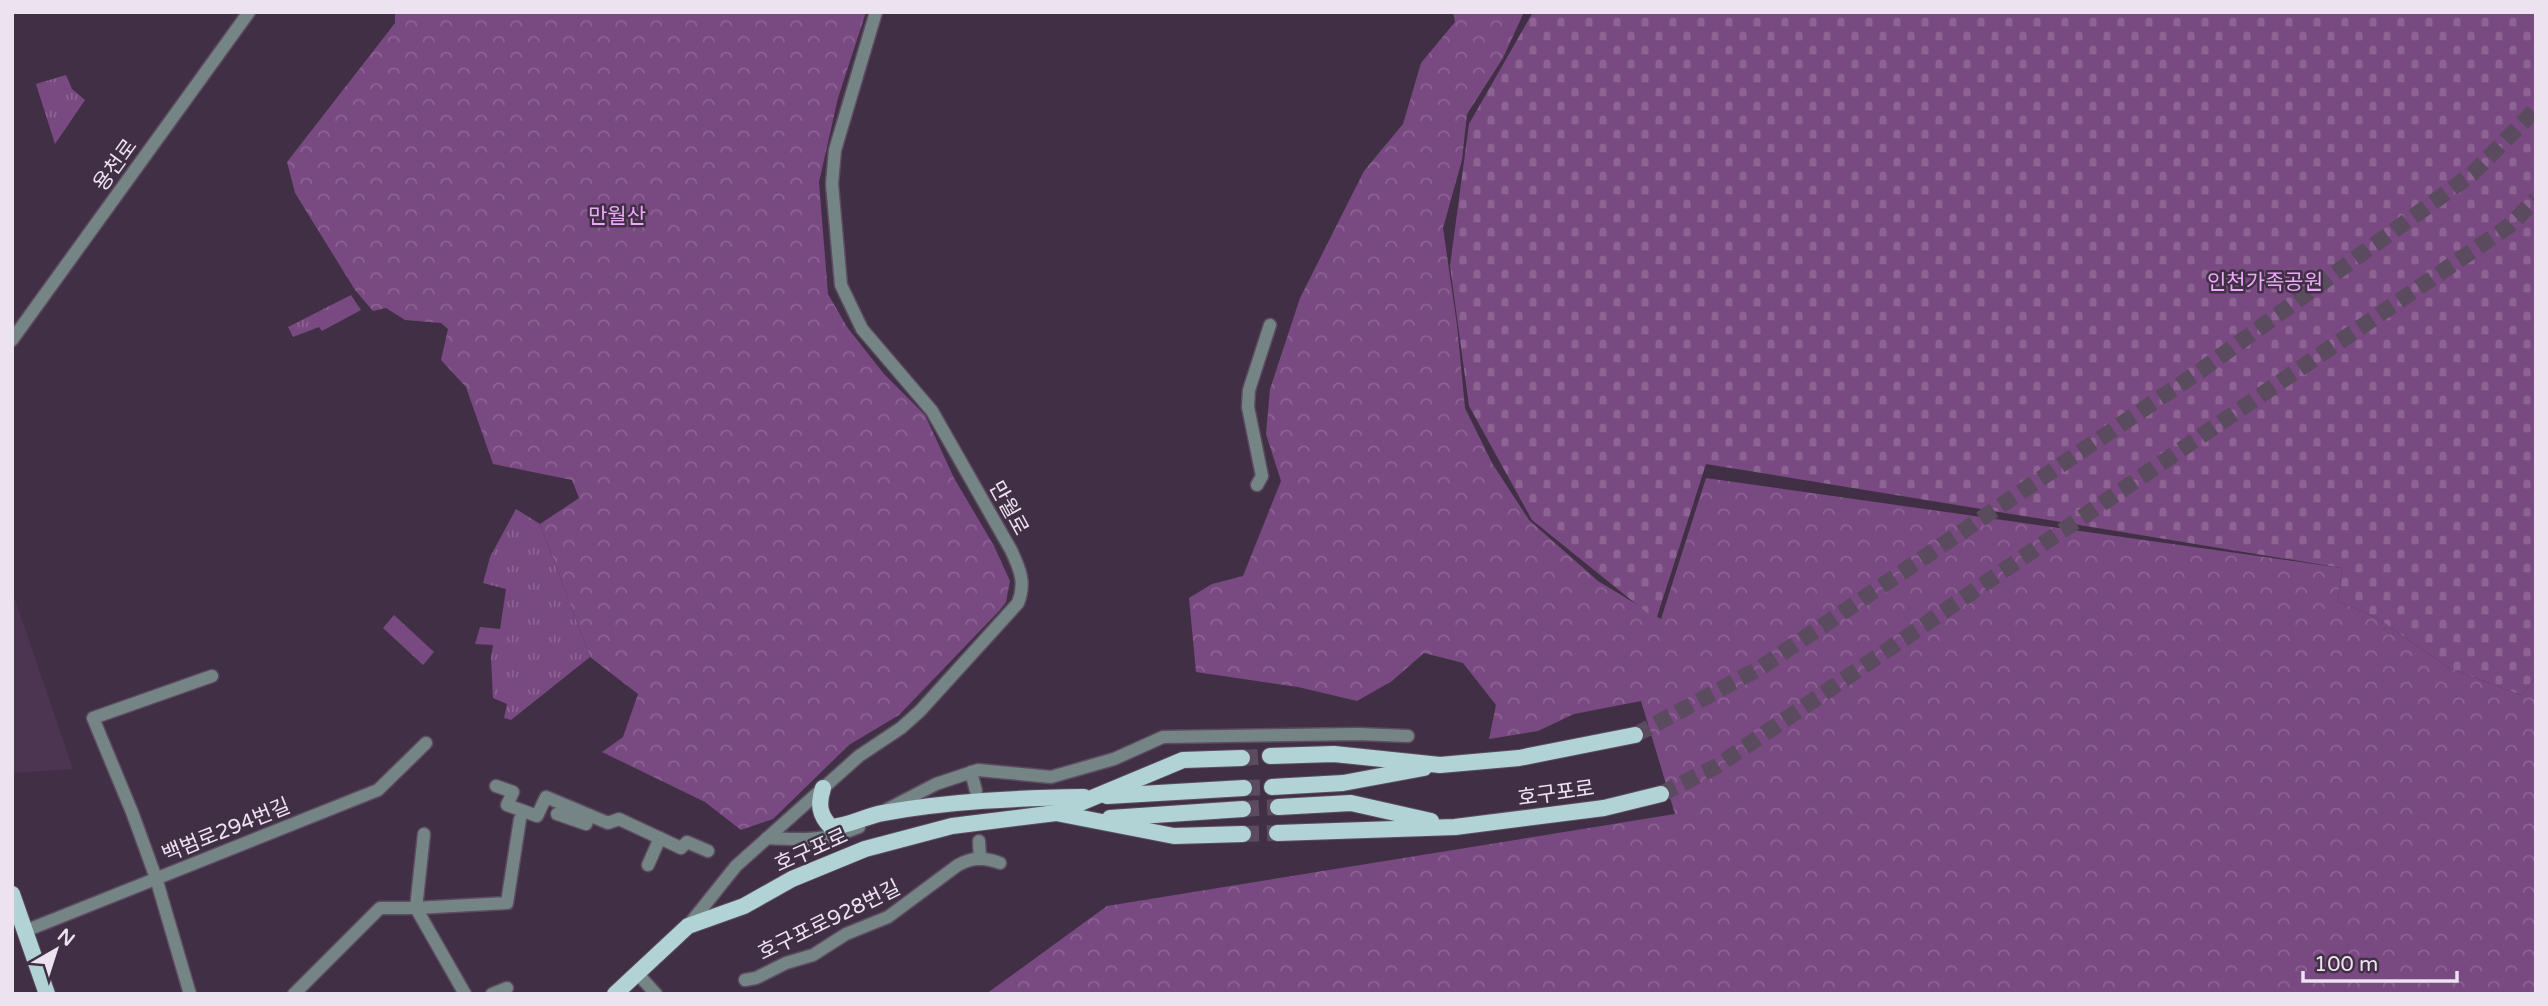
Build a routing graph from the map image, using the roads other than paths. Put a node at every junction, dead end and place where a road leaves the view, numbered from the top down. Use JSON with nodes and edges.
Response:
{"nodes":[{"id":1,"x":249,"y":12,"type":"edge"},
{"id":2,"x":876,"y":12,"type":"edge"},
{"id":3,"x":1270,"y":325,"type":"dead end"},
{"id":4,"x":12,"y":340,"type":"edge"},
{"id":5,"x":1257,"y":485,"type":"dead end"},
{"id":6,"x":212,"y":676,"type":"dead end"},
{"id":7,"x":1408,"y":736,"type":"dead end"},
{"id":8,"x":1635,"y":736,"type":"tunnel mouth"},
{"id":9,"x":426,"y":743,"type":"dead end"},
{"id":10,"x":1270,"y":757,"type":"tunnel mouth"},
{"id":11,"x":1242,"y":758,"type":"tunnel mouth"},
{"id":12,"x":1440,"y":765,"type":"junction"},
{"id":13,"x":971,"y":772,"type":"junction"},
{"id":14,"x":496,"y":786,"type":"dead end"},
{"id":15,"x":1272,"y":787,"type":"tunnel mouth"},
{"id":16,"x":823,"y":788,"type":"junction"},
{"id":17,"x":1244,"y":788,"type":"tunnel mouth"},
{"id":18,"x":976,"y":791,"type":"dead end"},
{"id":19,"x":1661,"y":794,"type":"tunnel mouth"},
{"id":20,"x":1095,"y":796,"type":"junction"},
{"id":21,"x":1278,"y":807,"type":"tunnel mouth"},
{"id":22,"x":1243,"y":810,"type":"tunnel mouth"},
{"id":23,"x":1056,"y":813,"type":"junction"},
{"id":24,"x":557,"y":814,"type":"dead end"},
{"id":25,"x":877,"y":814,"type":"junction"},
{"id":26,"x":590,"y":815,"type":"junction"},
{"id":27,"x":520,"y":819,"type":"dead end"},
{"id":28,"x":1086,"y":819,"type":"junction"},
{"id":29,"x":1455,"y":827,"type":"junction"},
{"id":30,"x":1277,"y":833,"type":"tunnel mouth"},
{"id":31,"x":424,"y":834,"type":"dead end"},
{"id":32,"x":1243,"y":834,"type":"tunnel mouth"},
{"id":33,"x":660,"y":838,"type":"junction"},
{"id":34,"x":767,"y":838,"type":"junction"},
{"id":35,"x":979,"y":841,"type":"dead end"},
{"id":36,"x":708,"y":851,"type":"dead end"},
{"id":37,"x":980,"y":859,"type":"junction"},
{"id":38,"x":1000,"y":863,"type":"dead end"},
{"id":39,"x":648,"y":865,"type":"dead end"},
{"id":40,"x":156,"y":878,"type":"junction"},
{"id":41,"x":12,"y":894,"type":"edge"},
{"id":42,"x":416,"y":908,"type":"junction"},
{"id":43,"x":688,"y":926,"type":"junction"},
{"id":44,"x":25,"y":930,"type":"junction"},
{"id":45,"x":637,"y":973,"type":"junction"},
{"id":46,"x":746,"y":980,"type":"dead end"},
{"id":47,"x":507,"y":988,"type":"dead end"},
{"id":48,"x":47,"y":994,"type":"edge"},
{"id":49,"x":190,"y":994,"type":"edge"},
{"id":50,"x":294,"y":994,"type":"edge"},
{"id":51,"x":464,"y":994,"type":"edge"},
{"id":52,"x":492,"y":994,"type":"edge"},
{"id":53,"x":615,"y":994,"type":"edge"},
{"id":54,"x":656,"y":994,"type":"edge"}],
"edges":[{"from":1,"to":4,"type":"street","name":"용천로"},
{"from":2,"to":16,"type":"street","name":"만월로"},
{"from":3,"to":5,"type":"street"},
{"from":6,"to":40,"type":"street"},
{"from":7,"to":13,"type":"street"},
{"from":8,"to":12,"type":"main road","name":"호구포로"},
{"from":9,"to":40,"type":"street","name":"백범로294번길"},
{"from":10,"to":12,"type":"main road","name":"호구포로"},
{"from":11,"to":20,"type":"main road","name":"호구포로"},
{"from":12,"to":15,"type":"main road","name":"호구포로"},
{"from":13,"to":18,"type":"street"},
{"from":13,"to":25,"type":"street"},
{"from":14,"to":26,"type":"street"},
{"from":16,"to":25,"type":"main road"},
{"from":16,"to":34,"type":"street","name":"만월로"},
{"from":17,"to":20,"type":"main road","name":"호구포로"},
{"from":19,"to":29,"type":"main road","name":"호구포로"},
{"from":20,"to":23,"type":"main road","name":"호구포로"},
{"from":20,"to":25,"type":"main road"},
{"from":21,"to":29,"type":"main road","name":"호구포로"},
{"from":22,"to":28,"type":"main road","name":"호구포로"},
{"from":23,"to":28,"type":"main road","name":"호구포로"},
{"from":23,"to":43,"type":"main road","name":"호구포로"},
{"from":24,"to":26,"type":"street"},
{"from":25,"to":34,"type":"street"},
{"from":26,"to":33,"type":"street"},
{"from":27,"to":42,"type":"street"},
{"from":28,"to":32,"type":"main road","name":"호구포로"},
{"from":29,"to":30,"type":"main road","name":"호구포로"},
{"from":31,"to":42,"type":"street"},
{"from":33,"to":36,"type":"street"},
{"from":33,"to":39,"type":"street"},
{"from":34,"to":43,"type":"street","name":"만월로"},
{"from":35,"to":37,"type":"street"},
{"from":37,"to":38,"type":"street"},
{"from":37,"to":46,"type":"street","name":"호구포로928번길"},
{"from":40,"to":44,"type":"street","name":"백범로294번길"},
{"from":40,"to":49,"type":"street"},
{"from":41,"to":44,"type":"main road"},
{"from":42,"to":50,"type":"street"},
{"from":42,"to":51,"type":"street"},
{"from":43,"to":45,"type":"main road","name":"호구포로"},
{"from":44,"to":48,"type":"main road"},
{"from":45,"to":53,"type":"main road","name":"호구포로"},
{"from":45,"to":54,"type":"street"},
{"from":47,"to":52,"type":"street"}]}
